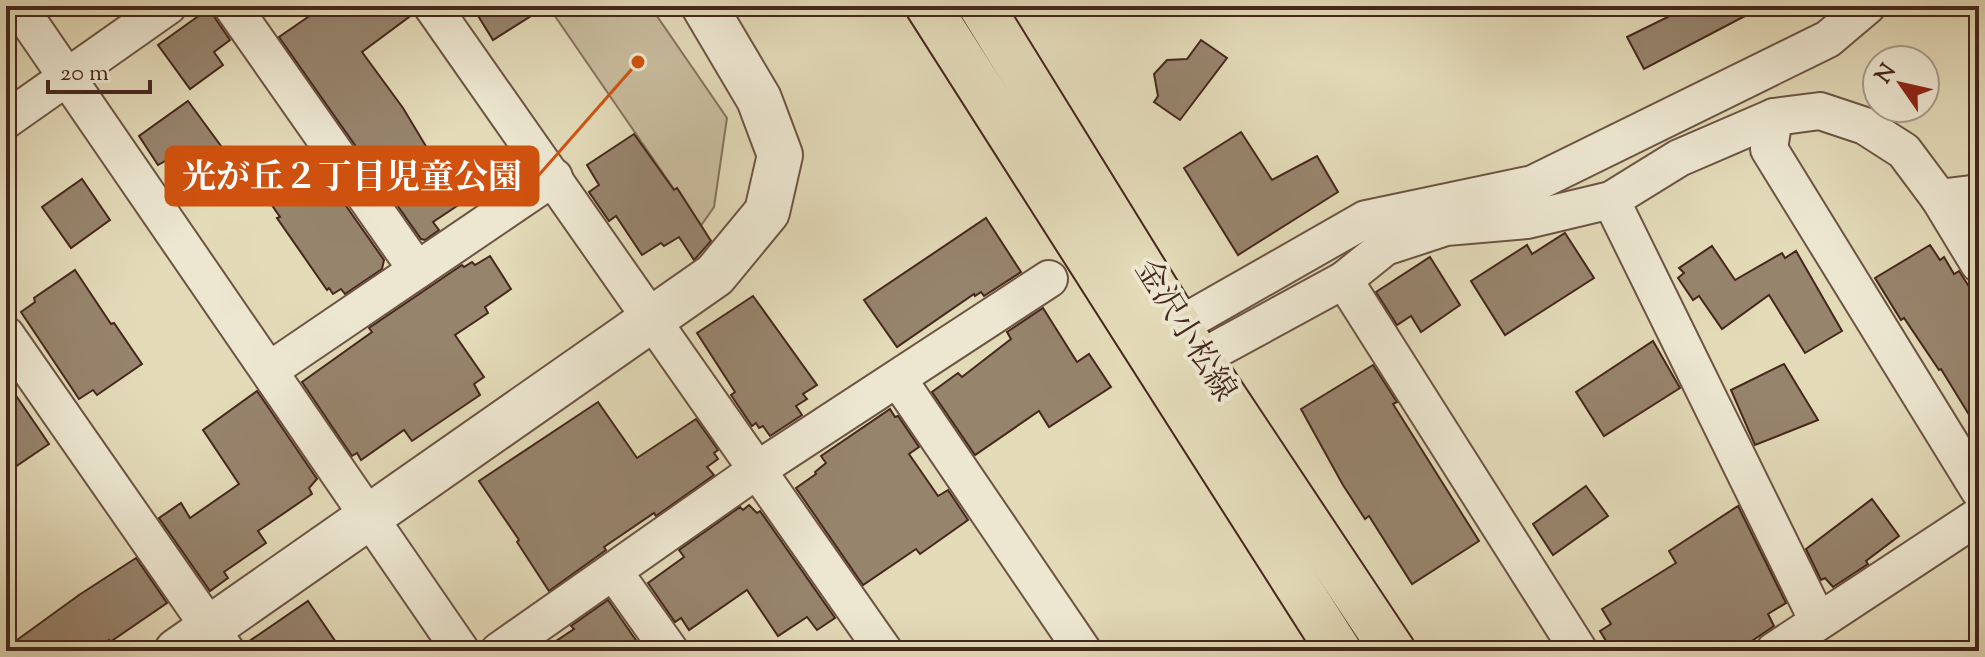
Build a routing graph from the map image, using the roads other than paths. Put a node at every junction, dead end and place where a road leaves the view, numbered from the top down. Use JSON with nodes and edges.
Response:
{"nodes":[{"id":1,"x":18,"y":6,"type":"edge"},
{"id":2,"x":168,"y":6,"type":"edge"},
{"id":3,"x":232,"y":6,"type":"edge"},
{"id":4,"x":432,"y":6,"type":"edge"},
{"id":5,"x":704,"y":6,"type":"edge"},
{"id":6,"x":928,"y":6,"type":"edge"},
{"id":7,"x":981,"y":6,"type":"edge"},
{"id":8,"x":1867,"y":6,"type":"edge"},
{"id":9,"x":66,"y":78,"type":"junction"},
{"id":10,"x":1774,"y":117,"type":"junction"},
{"id":11,"x":6,"y":120,"type":"edge"},
{"id":12,"x":554,"y":177,"type":"junction"},
{"id":13,"x":1979,"y":193,"type":"edge"},
{"id":14,"x":1939,"y":198,"type":"junction"},
{"id":15,"x":1611,"y":200,"type":"junction"},
{"id":16,"x":1979,"y":264,"type":"edge"},
{"id":17,"x":417,"y":270,"type":"junction"},
{"id":18,"x":1049,"y":279,"type":"dead end"},
{"id":19,"x":1344,"y":280,"type":"junction"},
{"id":20,"x":652,"y":318,"type":"junction"},
{"id":21,"x":6,"y":335,"type":"edge"},
{"id":22,"x":1190,"y":342,"type":"junction"},
{"id":23,"x":270,"y":370,"type":"junction"},
{"id":24,"x":898,"y":379,"type":"junction"},
{"id":25,"x":757,"y":470,"type":"junction"},
{"id":26,"x":1979,"y":490,"type":"edge"},
{"id":27,"x":368,"y":516,"type":"junction"},
{"id":28,"x":1979,"y":516,"type":"edge"},
{"id":29,"x":614,"y":572,"type":"junction"},
{"id":30,"x":1818,"y":621,"type":"junction"},
{"id":31,"x":204,"y":643,"type":"edge"},
{"id":32,"x":461,"y":651,"type":"edge"},
{"id":33,"x":499,"y":651,"type":"edge"},
{"id":34,"x":670,"y":651,"type":"edge"},
{"id":35,"x":884,"y":651,"type":"edge"},
{"id":36,"x":1083,"y":651,"type":"edge"},
{"id":37,"x":1339,"y":651,"type":"edge"},
{"id":38,"x":1393,"y":651,"type":"edge"},
{"id":39,"x":1579,"y":651,"type":"edge"},
{"id":40,"x":1774,"y":651,"type":"edge"}],
"edges":[{"from":1,"to":9,"type":"street"},
{"from":2,"to":9,"type":"street"},
{"from":3,"to":17,"type":"street"},
{"from":4,"to":12,"type":"street"},
{"from":5,"to":20,"type":"street"},
{"from":6,"to":37,"type":"main road","name":"金沢小松線"},
{"from":7,"to":22,"type":"main road","name":"金沢小松線"},
{"from":8,"to":22,"type":"street"},
{"from":9,"to":11,"type":"street"},
{"from":9,"to":23,"type":"street"},
{"from":10,"to":14,"type":"street"},
{"from":10,"to":15,"type":"street"},
{"from":10,"to":26,"type":"street"},
{"from":12,"to":17,"type":"street"},
{"from":12,"to":20,"type":"street"},
{"from":13,"to":14,"type":"street"},
{"from":14,"to":16,"type":"street"},
{"from":15,"to":19,"type":"street"},
{"from":15,"to":30,"type":"street"},
{"from":17,"to":23,"type":"street"},
{"from":18,"to":24,"type":"street"},
{"from":19,"to":22,"type":"street"},
{"from":19,"to":39,"type":"street"},
{"from":20,"to":25,"type":"street"},
{"from":20,"to":27,"type":"street"},
{"from":21,"to":31,"type":"street"},
{"from":22,"to":38,"type":"main road","name":"金沢小松線"},
{"from":23,"to":27,"type":"street"},
{"from":24,"to":25,"type":"street"},
{"from":24,"to":36,"type":"street"},
{"from":25,"to":29,"type":"street"},
{"from":25,"to":35,"type":"street"},
{"from":27,"to":31,"type":"street"},
{"from":27,"to":32,"type":"street"},
{"from":28,"to":30,"type":"street"},
{"from":29,"to":33,"type":"street"},
{"from":29,"to":34,"type":"street"},
{"from":30,"to":40,"type":"street"}]}
